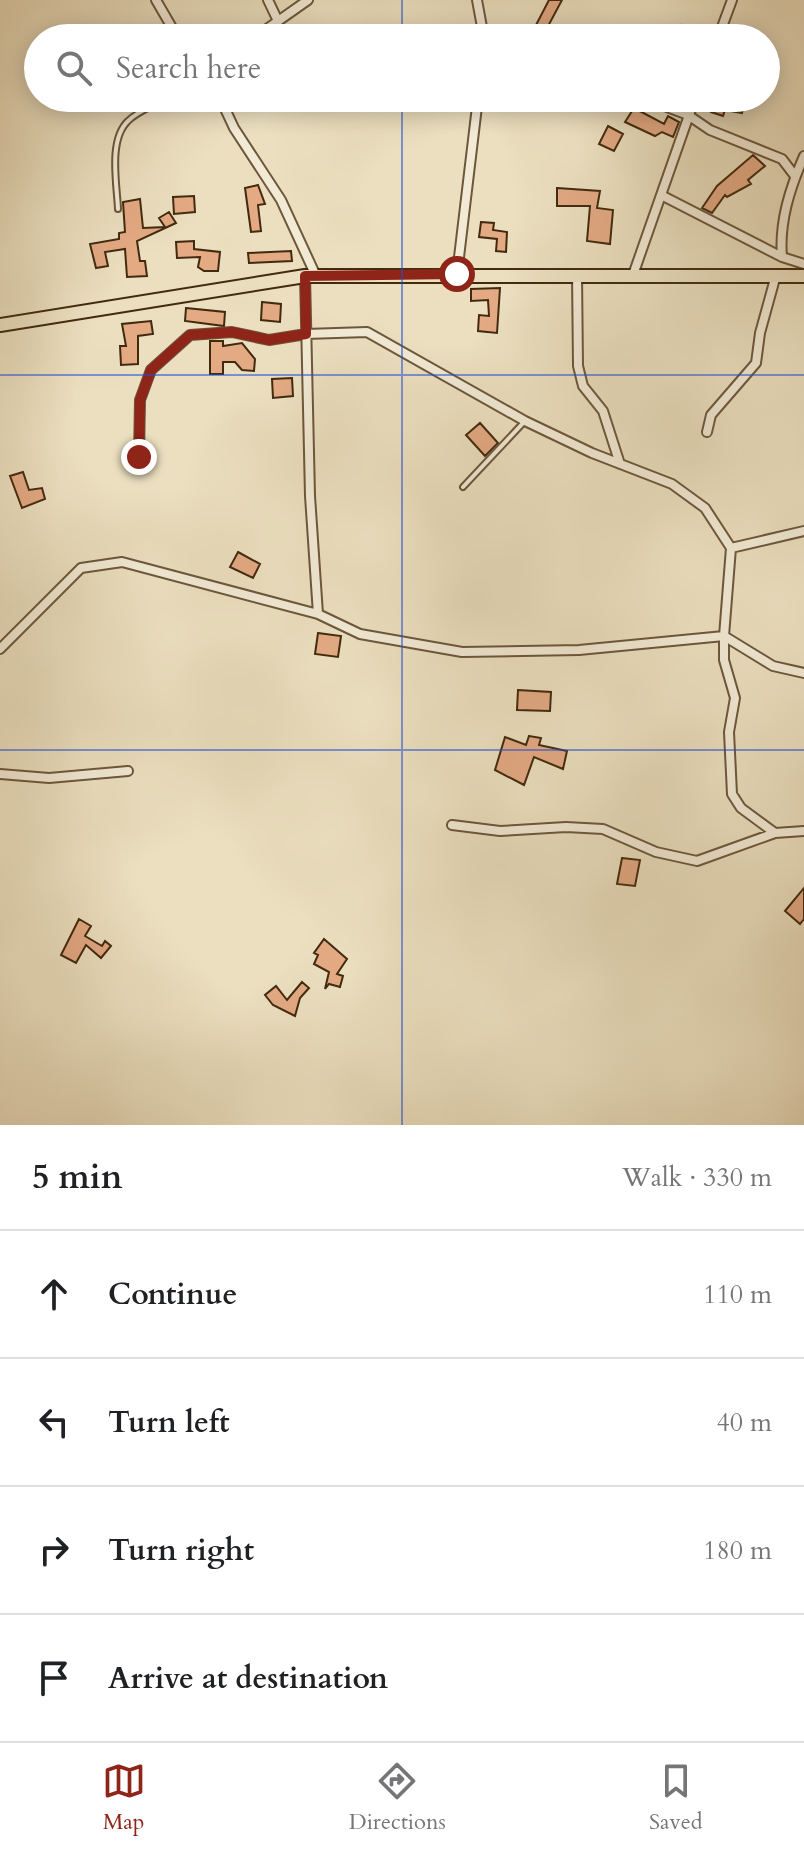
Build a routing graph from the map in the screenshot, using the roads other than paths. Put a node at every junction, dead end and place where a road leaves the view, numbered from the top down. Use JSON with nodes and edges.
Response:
{"nodes":[{"id":1,"x":156,"y":0,"type":"edge"},
{"id":2,"x":268,"y":0,"type":"edge"},
{"id":3,"x":308,"y":0,"type":"edge"},
{"id":4,"x":477,"y":0,"type":"edge"},
{"id":5,"x":732,"y":0,"type":"edge"},
{"id":6,"x":278,"y":21,"type":"junction"},
{"id":7,"x":170,"y":24,"type":"edge"},
{"id":8,"x":274,"y":24,"type":"edge"},
{"id":9,"x":481,"y":24,"type":"edge"},
{"id":10,"x":723,"y":24,"type":"edge"},
{"id":11,"x":140,"y":112,"type":"edge"},
{"id":12,"x":227,"y":112,"type":"edge"},
{"id":13,"x":476,"y":112,"type":"edge"},
{"id":14,"x":680,"y":112,"type":"edge"},
{"id":15,"x":689,"y":112,"type":"edge"},
{"id":16,"x":688,"y":115,"type":"junction"},
{"id":17,"x":804,"y":156,"type":"edge"},
{"id":18,"x":795,"y":176,"type":"junction"},
{"id":19,"x":661,"y":195,"type":"junction"},
{"id":20,"x":118,"y":209,"type":"dead end"},
{"id":21,"x":782,"y":257,"type":"junction"},
{"id":22,"x":804,"y":264,"type":"edge"},
{"id":23,"x":457,"y":274,"type":"junction"},
{"id":24,"x":577,"y":274,"type":"junction"},
{"id":25,"x":633,"y":275,"type":"junction"},
{"id":26,"x":776,"y":275,"type":"junction"},
{"id":27,"x":311,"y":276,"type":"junction"},
{"id":28,"x":804,"y":276,"type":"edge"},
{"id":29,"x":0,"y":325,"type":"edge"},
{"id":30,"x":306,"y":334,"type":"junction"},
{"id":31,"x":525,"y":421,"type":"junction"},
{"id":32,"x":707,"y":432,"type":"dead end"},
{"id":33,"x":139,"y":457,"type":"dead end"},
{"id":34,"x":620,"y":464,"type":"junction"},
{"id":35,"x":463,"y":487,"type":"dead end"},
{"id":36,"x":804,"y":531,"type":"edge"},
{"id":37,"x":731,"y":548,"type":"junction"},
{"id":38,"x":318,"y":614,"type":"junction"},
{"id":39,"x":724,"y":636,"type":"junction"},
{"id":40,"x":0,"y":649,"type":"edge"},
{"id":41,"x":804,"y":673,"type":"edge"},
{"id":42,"x":128,"y":771,"type":"dead end"},
{"id":43,"x":0,"y":774,"type":"edge"},
{"id":44,"x":452,"y":825,"type":"dead end"},
{"id":45,"x":804,"y":831,"type":"edge"},
{"id":46,"x":775,"y":833,"type":"junction"}],
"edges":[{"from":1,"to":7,"type":"street"},
{"from":2,"to":6,"type":"street"},
{"from":3,"to":6,"type":"street"},
{"from":4,"to":9,"type":"street"},
{"from":5,"to":10,"type":"street"},
{"from":6,"to":8,"type":"street"},
{"from":11,"to":20,"type":"lane"},
{"from":12,"to":27,"type":"street"},
{"from":13,"to":23,"type":"street"},
{"from":14,"to":16,"type":"street"},
{"from":15,"to":16,"type":"street"},
{"from":16,"to":18,"type":"street"},
{"from":16,"to":19,"type":"street"},
{"from":17,"to":18,"type":"street"},
{"from":18,"to":21,"type":"street"},
{"from":19,"to":21,"type":"street"},
{"from":19,"to":25,"type":"street"},
{"from":21,"to":22,"type":"street"},
{"from":23,"to":24,"type":"main road"},
{"from":23,"to":27,"type":"main road"},
{"from":24,"to":25,"type":"main road"},
{"from":24,"to":34,"type":"street"},
{"from":25,"to":26,"type":"main road"},
{"from":26,"to":28,"type":"main road"},
{"from":26,"to":32,"type":"street"},
{"from":27,"to":29,"type":"main road"},
{"from":27,"to":30,"type":"street"},
{"from":30,"to":31,"type":"street"},
{"from":30,"to":33,"type":"street"},
{"from":30,"to":38,"type":"street"},
{"from":31,"to":34,"type":"street"},
{"from":31,"to":35,"type":"lane"},
{"from":34,"to":37,"type":"street"},
{"from":36,"to":37,"type":"street"},
{"from":37,"to":39,"type":"street"},
{"from":38,"to":39,"type":"street"},
{"from":38,"to":40,"type":"street"},
{"from":39,"to":41,"type":"street"},
{"from":39,"to":46,"type":"street"},
{"from":42,"to":43,"type":"street"},
{"from":44,"to":46,"type":"street"},
{"from":45,"to":46,"type":"street"}]}
